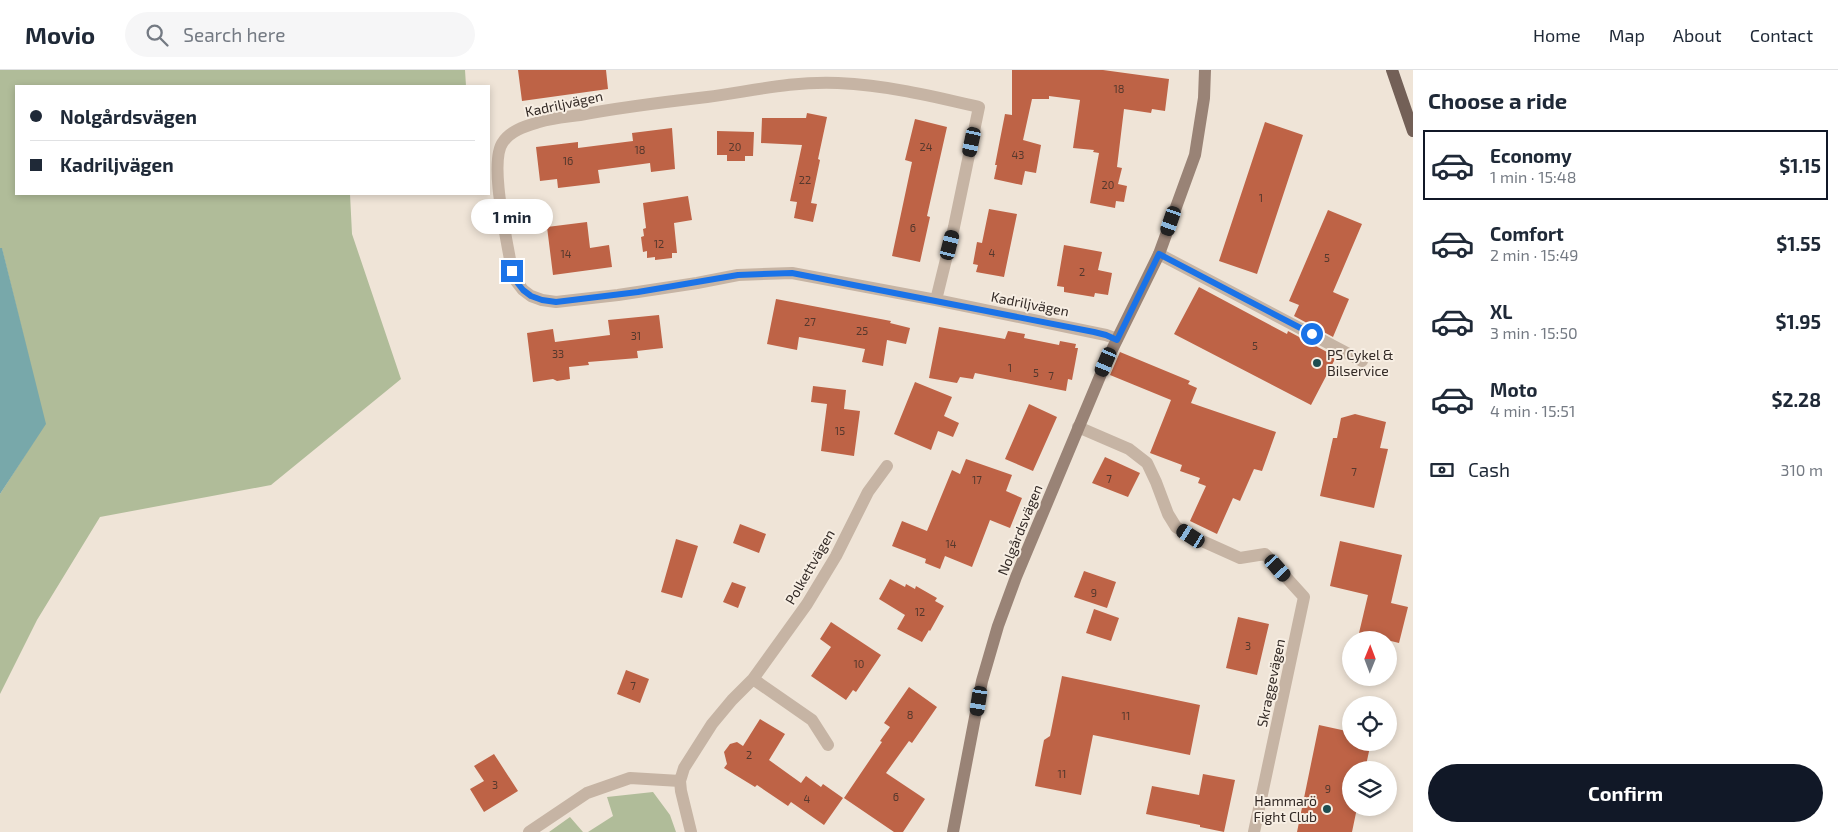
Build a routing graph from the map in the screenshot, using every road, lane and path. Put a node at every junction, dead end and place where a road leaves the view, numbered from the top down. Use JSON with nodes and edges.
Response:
{"nodes":[{"id":1,"x":1205,"y":70,"type":"edge"},
{"id":2,"x":1392,"y":70,"type":"edge"},
{"id":3,"x":1413,"y":131,"type":"edge"},
{"id":4,"x":1159,"y":254,"type":"junction"},
{"id":5,"x":936,"y":300,"type":"junction"},
{"id":6,"x":1117,"y":340,"type":"junction"},
{"id":7,"x":1362,"y":361,"type":"dead end"},
{"id":8,"x":1078,"y":427,"type":"junction"},
{"id":9,"x":887,"y":466,"type":"dead end"},
{"id":10,"x":753,"y":679,"type":"junction"},
{"id":11,"x":828,"y":745,"type":"dead end"},
{"id":12,"x":680,"y":781,"type":"junction"},
{"id":13,"x":529,"y":832,"type":"edge"},
{"id":14,"x":691,"y":832,"type":"edge"},
{"id":15,"x":953,"y":832,"type":"edge"},
{"id":16,"x":1254,"y":832,"type":"edge"}],
"edges":[{"from":1,"to":4,"type":"street","name":"Nolgårdsvägen"},
{"from":2,"to":3,"type":"main road"},
{"from":4,"to":6,"type":"street","name":"Nolgårdsvägen"},
{"from":4,"to":7,"type":"street"},
{"from":5,"to":5,"type":"street","name":"Kadriljvägen"},
{"from":5,"to":6,"type":"street","name":"Kadriljvägen"},
{"from":6,"to":8,"type":"street","name":"Nolgårdsvägen"},
{"from":8,"to":15,"type":"street","name":"Nolgårdsvägen"},
{"from":8,"to":16,"type":"street","name":"Skraggevägen"},
{"from":9,"to":10,"type":"street","name":"Polkettvägen"},
{"from":10,"to":11,"type":"street"},
{"from":10,"to":12,"type":"street","name":"Polkettvägen"},
{"from":12,"to":13,"type":"street"},
{"from":12,"to":14,"type":"street"}]}
